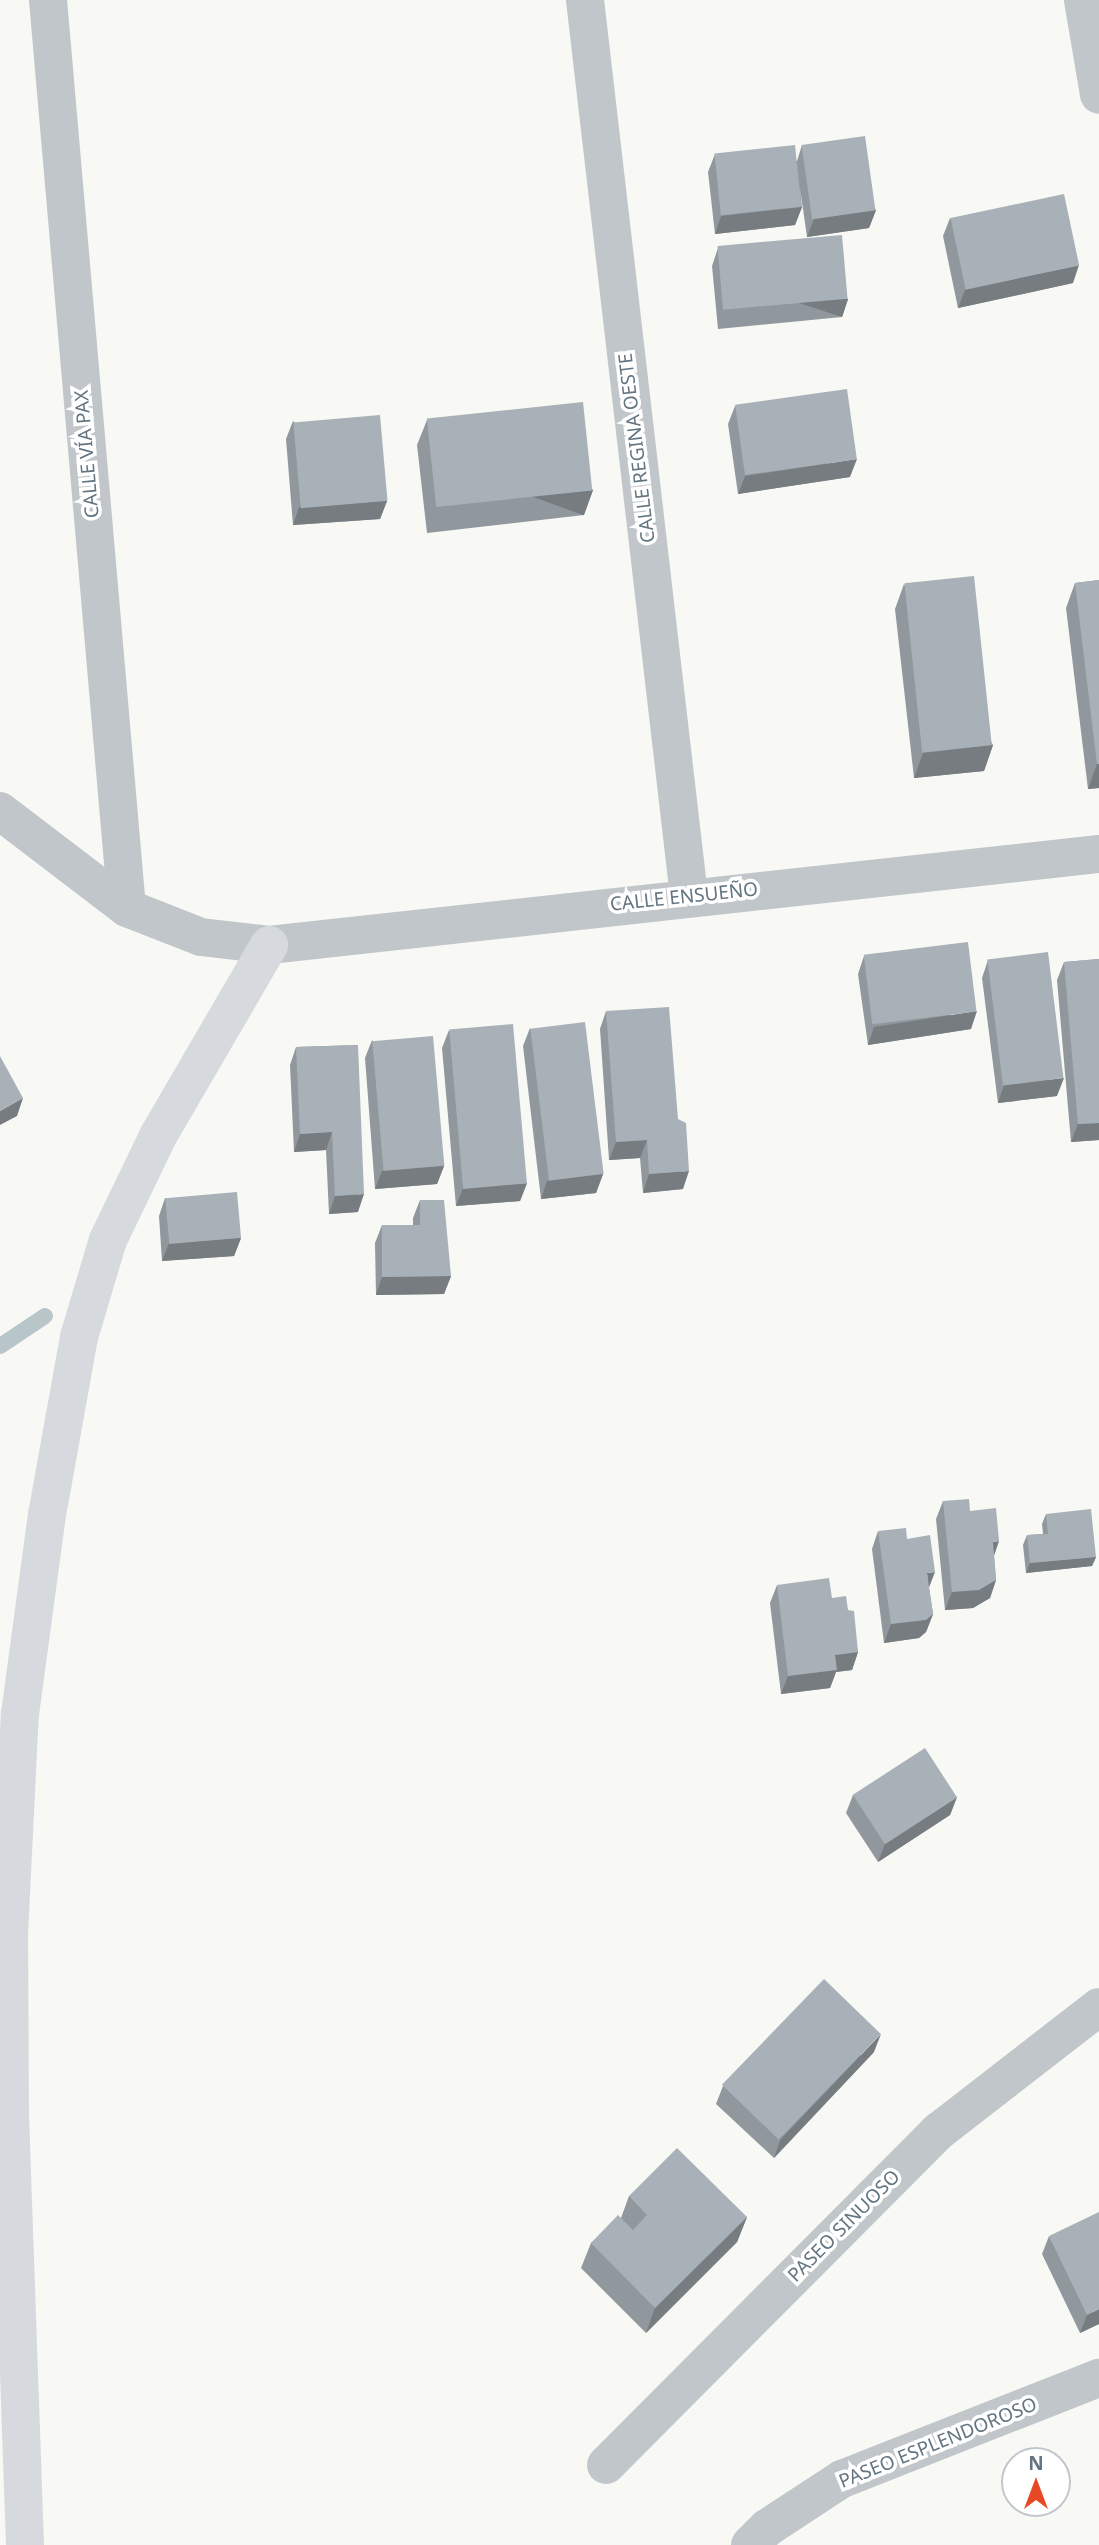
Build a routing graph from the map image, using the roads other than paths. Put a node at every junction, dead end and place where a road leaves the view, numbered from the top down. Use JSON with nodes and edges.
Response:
{"nodes":[{"id":1,"x":48,"y":0,"type":"edge"},
{"id":2,"x":585,"y":0,"type":"edge"},
{"id":3,"x":1083,"y":0,"type":"edge"},
{"id":4,"x":1099,"y":95,"type":"edge"},
{"id":5,"x":0,"y":811,"type":"edge"},
{"id":6,"x":1099,"y":854,"type":"edge"},
{"id":7,"x":689,"y":896,"type":"junction"},
{"id":8,"x":127,"y":908,"type":"junction"},
{"id":9,"x":269,"y":945,"type":"junction"},
{"id":10,"x":1099,"y":2007,"type":"edge"},
{"id":11,"x":1099,"y":2378,"type":"edge"},
{"id":12,"x":606,"y":2465,"type":"dead end"},
{"id":13,"x":25,"y":2545,"type":"edge"},
{"id":14,"x":750,"y":2545,"type":"edge"}],
"edges":[{"from":1,"to":8,"type":"street","name":"CALLE VÍA PAX"},
{"from":2,"to":7,"type":"street","name":"CALLE REGINA OESTE"},
{"from":3,"to":4,"type":"street"},
{"from":5,"to":8,"type":"street","name":"CALLE ENSUEÑO"},
{"from":6,"to":7,"type":"street","name":"CALLE ENSUEÑO"},
{"from":7,"to":9,"type":"street","name":"CALLE ENSUEÑO"},
{"from":8,"to":9,"type":"street","name":"CALLE ENSUEÑO"},
{"from":9,"to":13,"type":"main road"},
{"from":10,"to":12,"type":"street","name":"PASEO SINUOSO"},
{"from":11,"to":14,"type":"street","name":"PASEO ESPLENDOROSO"}]}
